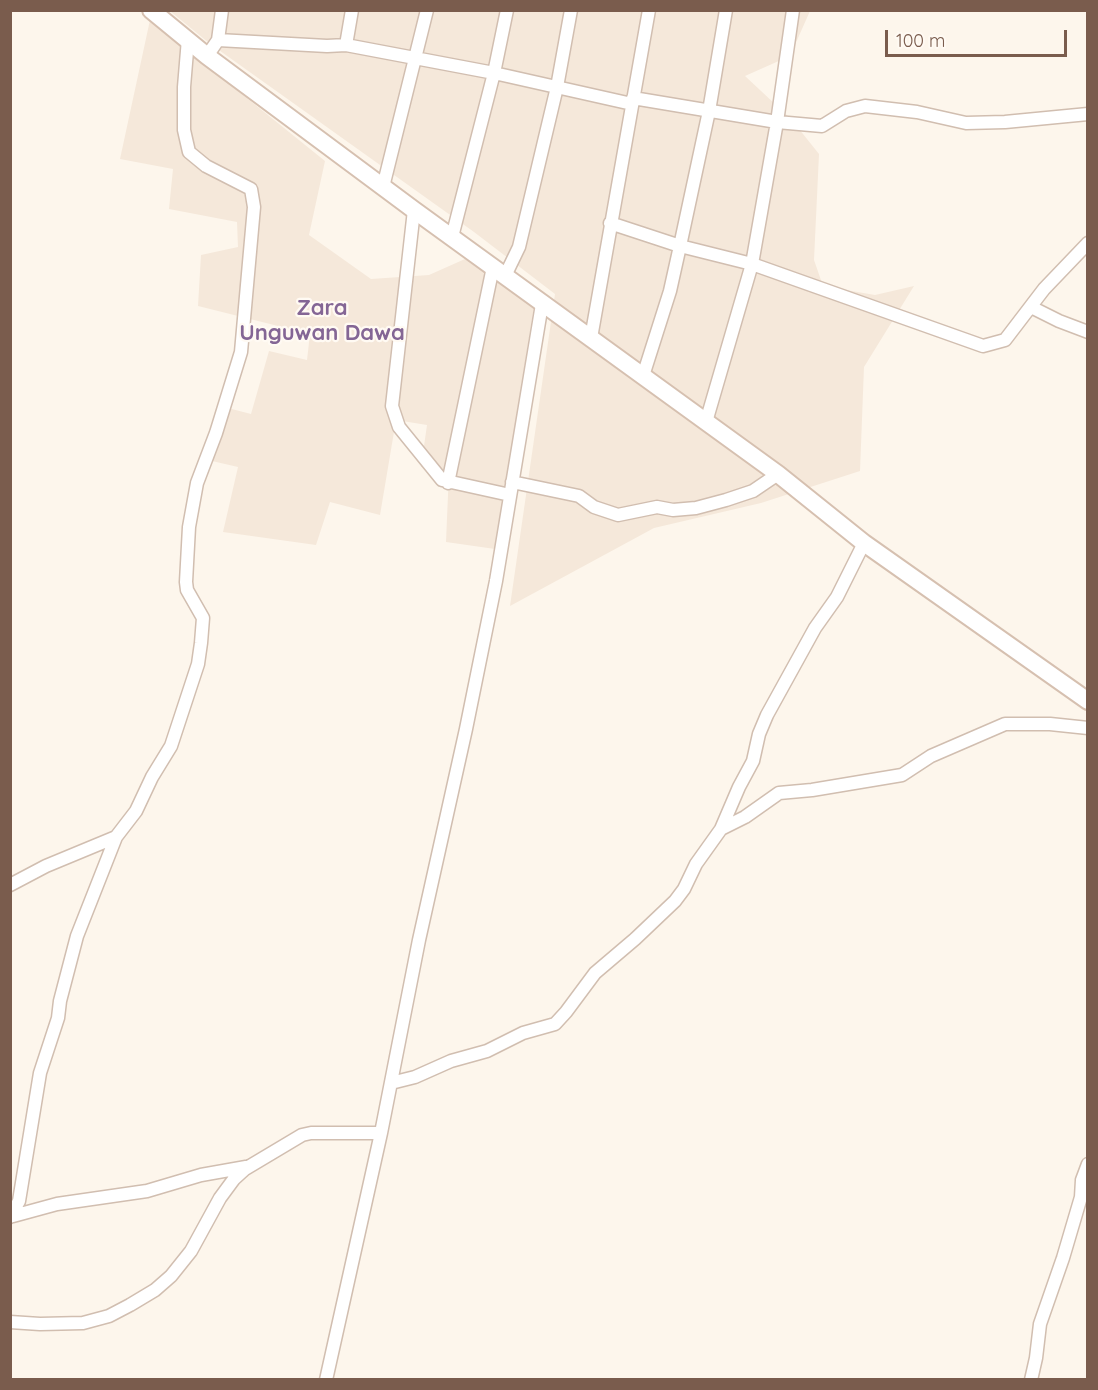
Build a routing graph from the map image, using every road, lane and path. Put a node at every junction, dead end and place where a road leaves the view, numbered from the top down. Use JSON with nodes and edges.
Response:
{"nodes":[{"id":1,"x":151,"y":10,"type":"edge"},
{"id":2,"x":222,"y":10,"type":"edge"},
{"id":3,"x":352,"y":10,"type":"edge"},
{"id":4,"x":427,"y":10,"type":"edge"},
{"id":5,"x":507,"y":10,"type":"edge"},
{"id":6,"x":571,"y":10,"type":"edge"},
{"id":7,"x":649,"y":10,"type":"edge"},
{"id":8,"x":726,"y":10,"type":"edge"},
{"id":9,"x":793,"y":10,"type":"edge"},
{"id":10,"x":188,"y":39,"type":"junction"},
{"id":11,"x":218,"y":40,"type":"junction"},
{"id":12,"x":346,"y":45,"type":"junction"},
{"id":13,"x":207,"y":56,"type":"junction"},
{"id":14,"x":415,"y":58,"type":"junction"},
{"id":15,"x":494,"y":73,"type":"junction"},
{"id":16,"x":557,"y":87,"type":"junction"},
{"id":17,"x":632,"y":101,"type":"junction"},
{"id":18,"x":709,"y":111,"type":"junction"},
{"id":19,"x":1088,"y":114,"type":"edge"},
{"id":20,"x":777,"y":122,"type":"junction"},
{"id":21,"x":383,"y":187,"type":"junction"},
{"id":22,"x":414,"y":210,"type":"junction"},
{"id":23,"x":610,"y":222,"type":"junction"},
{"id":24,"x":452,"y":237,"type":"junction"},
{"id":25,"x":1088,"y":243,"type":"edge"},
{"id":26,"x":680,"y":246,"type":"junction"},
{"id":27,"x":752,"y":264,"type":"junction"},
{"id":28,"x":499,"y":272,"type":"junction"},
{"id":29,"x":542,"y":304,"type":"junction"},
{"id":30,"x":1031,"y":307,"type":"junction"},
{"id":31,"x":1088,"y":332,"type":"edge"},
{"id":32,"x":591,"y":338,"type":"junction"},
{"id":33,"x":643,"y":376,"type":"junction"},
{"id":34,"x":706,"y":422,"type":"junction"},
{"id":35,"x":778,"y":474,"type":"junction"},
{"id":36,"x":448,"y":483,"type":"junction"},
{"id":37,"x":511,"y":489,"type":"junction"},
{"id":38,"x":864,"y":543,"type":"junction"},
{"id":39,"x":1088,"y":701,"type":"edge"},
{"id":40,"x":1088,"y":728,"type":"edge"},
{"id":41,"x":721,"y":829,"type":"junction"},
{"id":42,"x":116,"y":837,"type":"junction"},
{"id":43,"x":10,"y":885,"type":"edge"},
{"id":44,"x":391,"y":1083,"type":"junction"},
{"id":45,"x":381,"y":1133,"type":"junction"},
{"id":46,"x":1088,"y":1164,"type":"edge"},
{"id":47,"x":252,"y":1165,"type":"junction"},
{"id":48,"x":12,"y":1216,"type":"edge"},
{"id":49,"x":10,"y":1322,"type":"edge"},
{"id":50,"x":326,"y":1380,"type":"edge"},
{"id":51,"x":1031,"y":1380,"type":"edge"}],
"edges":[{"from":1,"to":10,"type":"street"},
{"from":2,"to":11,"type":"street"},
{"from":3,"to":12,"type":"street"},
{"from":4,"to":14,"type":"street"},
{"from":5,"to":15,"type":"street"},
{"from":6,"to":16,"type":"street"},
{"from":7,"to":17,"type":"street"},
{"from":8,"to":18,"type":"street"},
{"from":9,"to":20,"type":"street"},
{"from":10,"to":13,"type":"street"},
{"from":10,"to":42,"type":"street"},
{"from":11,"to":12,"type":"street"},
{"from":11,"to":13,"type":"street"},
{"from":12,"to":14,"type":"street"},
{"from":13,"to":21,"type":"street"},
{"from":14,"to":15,"type":"street"},
{"from":14,"to":21,"type":"street"},
{"from":15,"to":16,"type":"street"},
{"from":15,"to":24,"type":"street"},
{"from":16,"to":17,"type":"street"},
{"from":16,"to":28,"type":"street"},
{"from":17,"to":18,"type":"street"},
{"from":17,"to":23,"type":"street"},
{"from":18,"to":20,"type":"street"},
{"from":18,"to":26,"type":"street"},
{"from":19,"to":20,"type":"street"},
{"from":20,"to":27,"type":"street"},
{"from":21,"to":22,"type":"street"},
{"from":22,"to":24,"type":"street"},
{"from":22,"to":36,"type":"street"},
{"from":23,"to":26,"type":"street"},
{"from":23,"to":32,"type":"street"},
{"from":24,"to":28,"type":"street"},
{"from":25,"to":30,"type":"street"},
{"from":26,"to":27,"type":"street"},
{"from":26,"to":33,"type":"street"},
{"from":27,"to":30,"type":"street"},
{"from":27,"to":34,"type":"street"},
{"from":28,"to":29,"type":"street"},
{"from":28,"to":36,"type":"street"},
{"from":29,"to":32,"type":"street"},
{"from":29,"to":37,"type":"street"},
{"from":30,"to":31,"type":"street"},
{"from":32,"to":33,"type":"street"},
{"from":33,"to":34,"type":"street"},
{"from":34,"to":35,"type":"street"},
{"from":35,"to":37,"type":"street"},
{"from":35,"to":38,"type":"street"},
{"from":36,"to":37,"type":"street"},
{"from":37,"to":44,"type":"street"},
{"from":38,"to":39,"type":"street"},
{"from":38,"to":41,"type":"street"},
{"from":40,"to":41,"type":"street"},
{"from":41,"to":44,"type":"street"},
{"from":42,"to":43,"type":"street"},
{"from":42,"to":48,"type":"street"},
{"from":44,"to":45,"type":"street"},
{"from":45,"to":47,"type":"street"},
{"from":45,"to":50,"type":"street"},
{"from":46,"to":51,"type":"street"},
{"from":47,"to":48,"type":"street"},
{"from":47,"to":49,"type":"street"}]}
